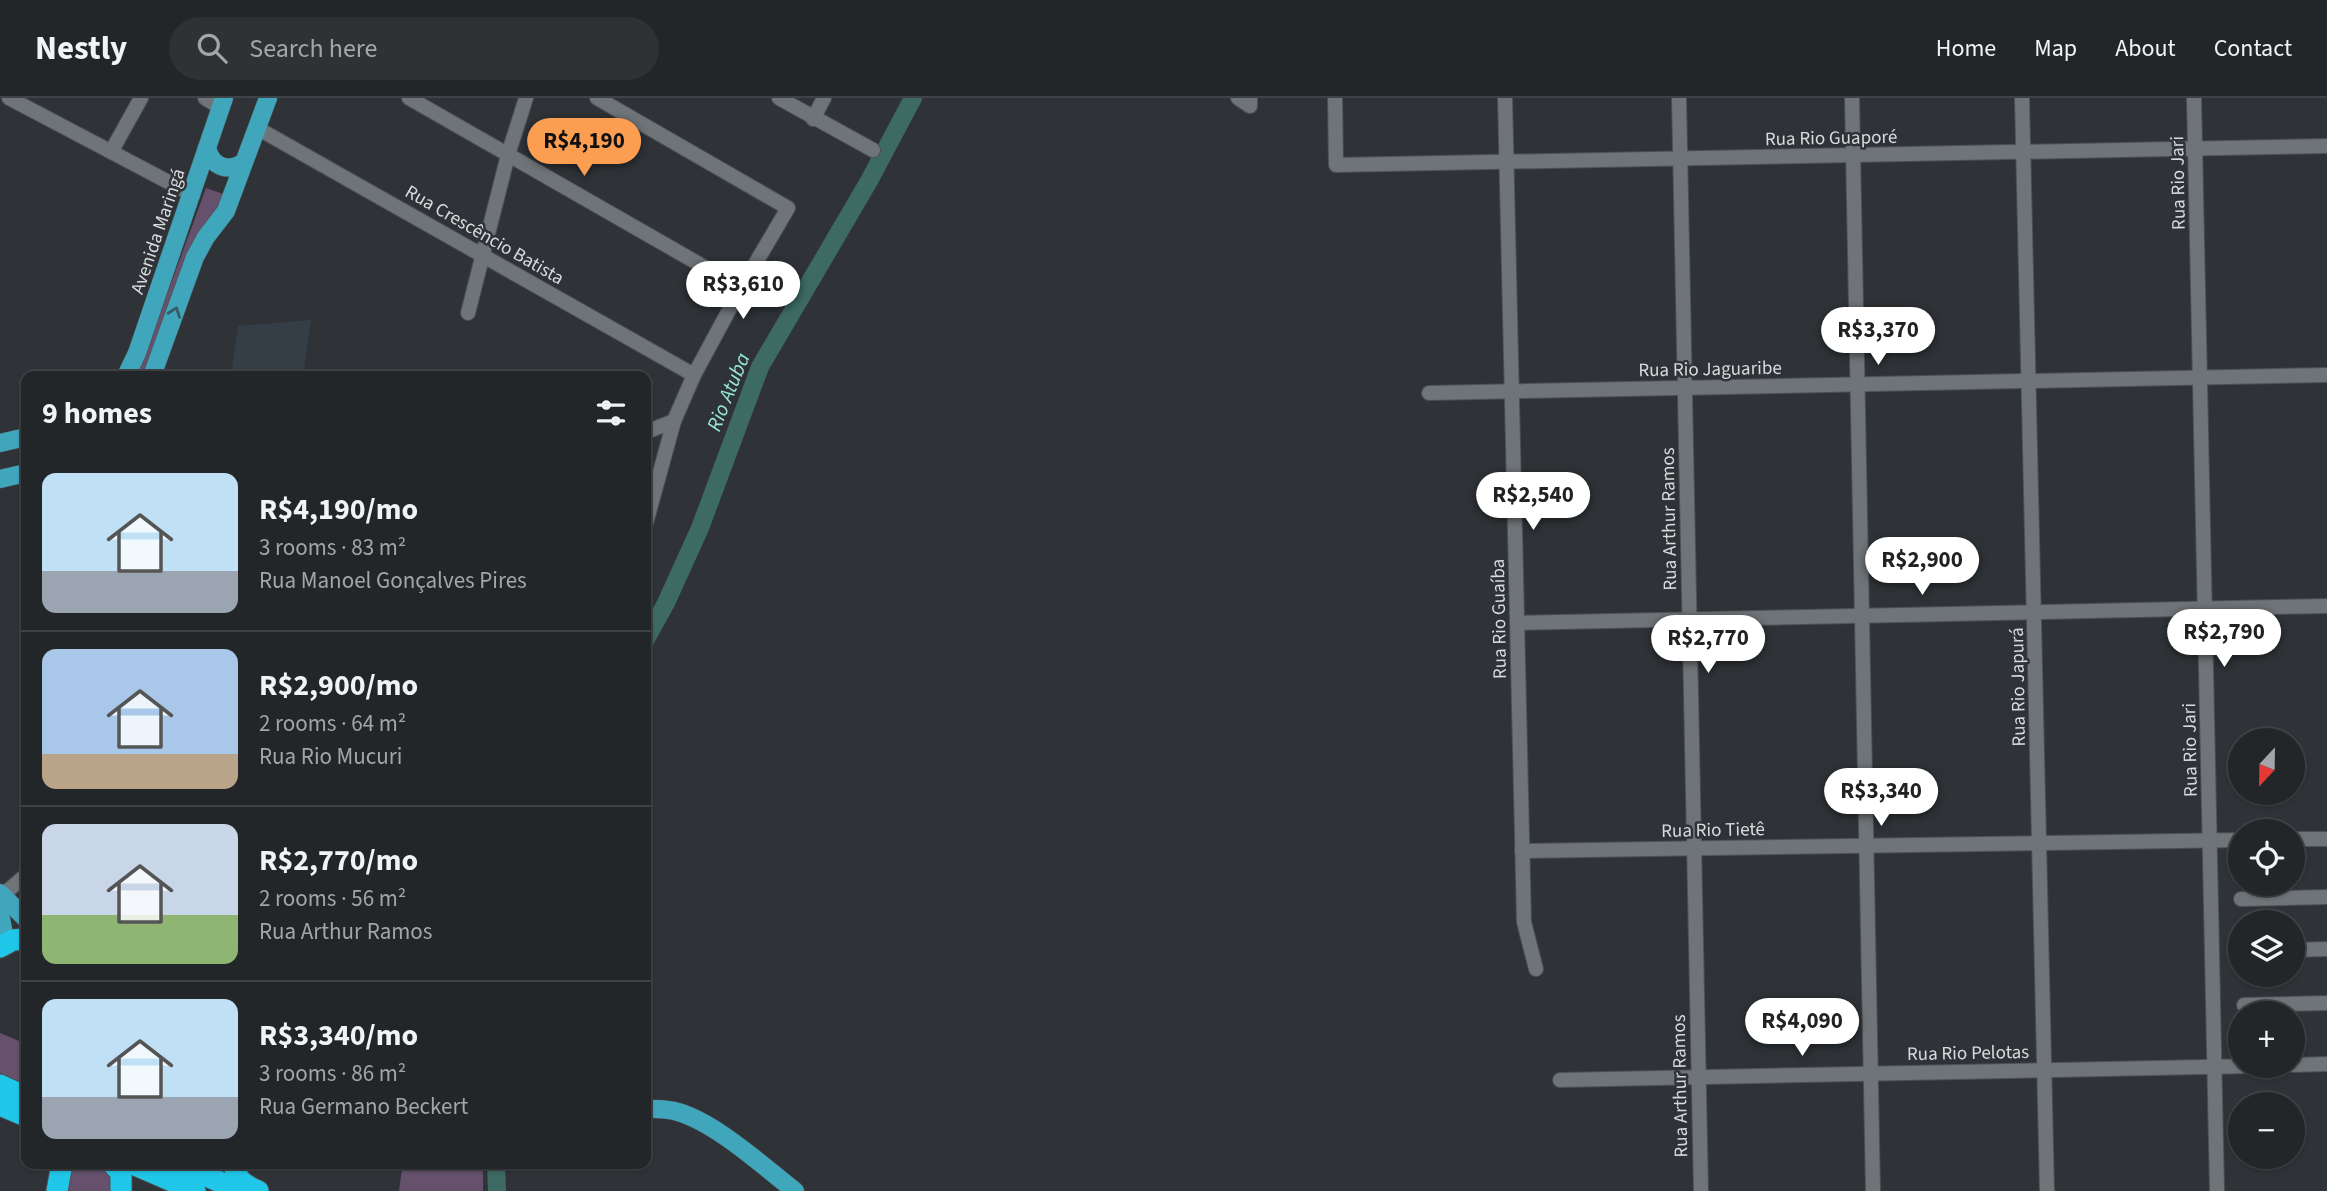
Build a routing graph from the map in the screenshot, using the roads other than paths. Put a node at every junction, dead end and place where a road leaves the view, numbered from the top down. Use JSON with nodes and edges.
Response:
{"nodes":[{"id":1,"x":141,"y":98,"type":"edge"},
{"id":2,"x":205,"y":98,"type":"edge"},
{"id":3,"x":268,"y":98,"type":"edge"},
{"id":4,"x":410,"y":98,"type":"edge"},
{"id":5,"x":526,"y":98,"type":"edge"},
{"id":6,"x":597,"y":98,"type":"edge"},
{"id":7,"x":779,"y":98,"type":"edge"},
{"id":8,"x":824,"y":98,"type":"edge"},
{"id":9,"x":1238,"y":98,"type":"edge"},
{"id":10,"x":1250,"y":98,"type":"edge"},
{"id":11,"x":1335,"y":98,"type":"edge"},
{"id":12,"x":1505,"y":98,"type":"edge"},
{"id":13,"x":1678,"y":98,"type":"edge"},
{"id":14,"x":1852,"y":98,"type":"edge"},
{"id":15,"x":2022,"y":98,"type":"edge"},
{"id":16,"x":2194,"y":98,"type":"edge"},
{"id":17,"x":17,"y":100,"type":"edge"},
{"id":18,"x":223,"y":103,"type":"edge"},
{"id":19,"x":813,"y":119,"type":"junction"},
{"id":20,"x":257,"y":128,"type":"junction"},
{"id":21,"x":2327,"y":146,"type":"edge"},
{"id":22,"x":207,"y":148,"type":"junction"},
{"id":23,"x":2195,"y":149,"type":"junction"},
{"id":24,"x":873,"y":150,"type":"dead end"},
{"id":25,"x":111,"y":152,"type":"junction"},
{"id":26,"x":2024,"y":152,"type":"junction"},
{"id":27,"x":508,"y":155,"type":"junction"},
{"id":28,"x":1853,"y":155,"type":"junction"},
{"id":29,"x":1680,"y":159,"type":"junction"},
{"id":30,"x":244,"y":162,"type":"junction"},
{"id":31,"x":1507,"y":162,"type":"junction"},
{"id":32,"x":193,"y":195,"type":"junction"},
{"id":33,"x":482,"y":254,"type":"junction"},
{"id":34,"x":741,"y":288,"type":"junction"},
{"id":35,"x":468,"y":313,"type":"dead end"},
{"id":36,"x":128,"y":371,"type":"edge"},
{"id":37,"x":154,"y":371,"type":"edge"},
{"id":38,"x":694,"y":375,"type":"junction"},
{"id":39,"x":2327,"y":375,"type":"edge"},
{"id":40,"x":2200,"y":378,"type":"junction"},
{"id":41,"x":2029,"y":381,"type":"junction"},
{"id":42,"x":1857,"y":385,"type":"junction"},
{"id":43,"x":1684,"y":388,"type":"junction"},
{"id":44,"x":1512,"y":392,"type":"junction"},
{"id":45,"x":1430,"y":393,"type":"dead end"},
{"id":46,"x":674,"y":421,"type":"junction"},
{"id":47,"x":651,"y":430,"type":"edge"},
{"id":48,"x":21,"y":473,"type":"edge"},
{"id":49,"x":0,"y":479,"type":"edge"},
{"id":50,"x":651,"y":505,"type":"edge"},
{"id":51,"x":2327,"y":606,"type":"edge"},
{"id":52,"x":2205,"y":608,"type":"junction"},
{"id":53,"x":2034,"y":612,"type":"junction"},
{"id":54,"x":1862,"y":616,"type":"junction"},
{"id":55,"x":1689,"y":620,"type":"junction"},
{"id":56,"x":1517,"y":623,"type":"junction"},
{"id":57,"x":2305,"y":839,"type":"edge"},
{"id":58,"x":2327,"y":839,"type":"edge"},
{"id":59,"x":2228,"y":840,"type":"edge"},
{"id":60,"x":2210,"y":841,"type":"junction"},
{"id":61,"x":2039,"y":843,"type":"junction"},
{"id":62,"x":1867,"y":846,"type":"junction"},
{"id":63,"x":1694,"y":849,"type":"junction"},
{"id":64,"x":1522,"y":851,"type":"junction"},
{"id":65,"x":21,"y":879,"type":"edge"},
{"id":66,"x":2327,"y":897,"type":"edge"},
{"id":67,"x":2241,"y":899,"type":"dead end"},
{"id":68,"x":1,"y":900,"type":"edge"},
{"id":69,"x":21,"y":915,"type":"edge"},
{"id":70,"x":21,"y":939,"type":"edge"},
{"id":71,"x":0,"y":945,"type":"edge"},
{"id":72,"x":2327,"y":949,"type":"edge"},
{"id":73,"x":2305,"y":950,"type":"edge"},
{"id":74,"x":1536,"y":969,"type":"dead end"},
{"id":75,"x":2305,"y":1003,"type":"edge"},
{"id":76,"x":2327,"y":1003,"type":"edge"},
{"id":77,"x":2327,"y":1064,"type":"edge"},
{"id":78,"x":2305,"y":1065,"type":"edge"},
{"id":79,"x":2214,"y":1067,"type":"junction"},
{"id":80,"x":2228,"y":1067,"type":"edge"},
{"id":81,"x":2045,"y":1070,"type":"junction"},
{"id":82,"x":1871,"y":1074,"type":"junction"},
{"id":83,"x":1698,"y":1077,"type":"junction"},
{"id":84,"x":1560,"y":1080,"type":"dead end"},
{"id":85,"x":0,"y":1086,"type":"edge"},
{"id":86,"x":21,"y":1095,"type":"edge"},
{"id":87,"x":0,"y":1105,"type":"edge"},
{"id":88,"x":651,"y":1109,"type":"edge"},
{"id":89,"x":21,"y":1114,"type":"edge"},
{"id":90,"x":117,"y":1169,"type":"edge"},
{"id":91,"x":144,"y":1169,"type":"edge"},
{"id":92,"x":191,"y":1169,"type":"edge"},
{"id":93,"x":236,"y":1169,"type":"edge"},
{"id":94,"x":121,"y":1191,"type":"edge"},
{"id":95,"x":195,"y":1191,"type":"edge"},
{"id":96,"x":240,"y":1191,"type":"edge"},
{"id":97,"x":258,"y":1191,"type":"edge"},
{"id":98,"x":795,"y":1191,"type":"edge"},
{"id":99,"x":1700,"y":1191,"type":"edge"},
{"id":100,"x":1873,"y":1191,"type":"edge"},
{"id":101,"x":2047,"y":1191,"type":"edge"},
{"id":102,"x":2217,"y":1191,"type":"edge"}],
"edges":[{"from":1,"to":25,"type":"street"},
{"from":2,"to":18,"type":"street"},
{"from":3,"to":20,"type":"main road"},
{"from":4,"to":27,"type":"street"},
{"from":5,"to":27,"type":"street"},
{"from":6,"to":34,"type":"street"},
{"from":7,"to":19,"type":"street"},
{"from":8,"to":19,"type":"street"},
{"from":9,"to":10,"type":"street"},
{"from":11,"to":31,"type":"street","name":"Rua Rio Guaporé"},
{"from":12,"to":31,"type":"street","name":"Rua Rio Guaíba"},
{"from":13,"to":29,"type":"street","name":"Rua Arthur Ramos"},
{"from":14,"to":28,"type":"street"},
{"from":15,"to":26,"type":"street","name":"Rua Rio Japurá"},
{"from":16,"to":23,"type":"street","name":"Rua Rio Jari"},
{"from":17,"to":25,"type":"street"},
{"from":18,"to":22,"type":"main road","name":"Avenida Maringá"},
{"from":19,"to":24,"type":"street"},
{"from":20,"to":30,"type":"main road"},
{"from":20,"to":33,"type":"street","name":"Rua Crescêncio Batista"},
{"from":21,"to":23,"type":"street","name":"Rua Rio Guaporé"},
{"from":22,"to":30,"type":"main road"},
{"from":22,"to":32,"type":"main road","name":"Avenida Maringá"},
{"from":23,"to":26,"type":"street","name":"Rua Rio Guaporé"},
{"from":23,"to":40,"type":"street","name":"Rua Rio Jari"},
{"from":25,"to":32,"type":"street"},
{"from":26,"to":28,"type":"street","name":"Rua Rio Guaporé"},
{"from":26,"to":41,"type":"street","name":"Rua Rio Japurá"},
{"from":27,"to":33,"type":"street"},
{"from":27,"to":34,"type":"street"},
{"from":28,"to":29,"type":"street","name":"Rua Rio Guaporé"},
{"from":28,"to":42,"type":"street"},
{"from":29,"to":31,"type":"street","name":"Rua Rio Guaporé"},
{"from":29,"to":43,"type":"street","name":"Rua Arthur Ramos"},
{"from":37,"to":30,"type":"main road","one_way":true},
{"from":31,"to":44,"type":"street","name":"Rua Rio Guaíba"},
{"from":32,"to":36,"type":"main road","name":"Avenida Maringá"},
{"from":33,"to":35,"type":"street"},
{"from":33,"to":38,"type":"street","name":"Rua Crescêncio Batista"},
{"from":34,"to":38,"type":"street"},
{"from":38,"to":46,"type":"street"},
{"from":39,"to":40,"type":"street","name":"Rua Rio Jaguaribe"},
{"from":40,"to":41,"type":"street","name":"Rua Rio Jaguaribe"},
{"from":40,"to":52,"type":"street","name":"Rua Rio Jari"},
{"from":41,"to":42,"type":"street","name":"Rua Rio Jaguaribe"},
{"from":41,"to":53,"type":"street","name":"Rua Rio Japurá"},
{"from":42,"to":43,"type":"street","name":"Rua Rio Jaguaribe"},
{"from":42,"to":54,"type":"street"},
{"from":43,"to":44,"type":"street","name":"Rua Rio Jaguaribe"},
{"from":43,"to":55,"type":"street","name":"Rua Arthur Ramos"},
{"from":44,"to":45,"type":"street","name":"Rua Rio Jaguaribe"},
{"from":44,"to":56,"type":"street","name":"Rua Rio Guaíba"},
{"from":46,"to":47,"type":"street"},
{"from":46,"to":50,"type":"street"},
{"from":48,"to":49,"type":"main road"},
{"from":51,"to":52,"type":"street"},
{"from":52,"to":53,"type":"street"},
{"from":52,"to":60,"type":"street","name":"Rua Rio Jari"},
{"from":53,"to":54,"type":"street"},
{"from":53,"to":61,"type":"street","name":"Rua Rio Japurá"},
{"from":54,"to":55,"type":"street"},
{"from":54,"to":62,"type":"street"},
{"from":55,"to":56,"type":"street"},
{"from":55,"to":63,"type":"street","name":"Rua Arthur Ramos"},
{"from":56,"to":64,"type":"street","name":"Rua Rio Guaíba"},
{"from":57,"to":58,"type":"street"},
{"from":59,"to":60,"type":"street","name":"Rua Rio Tietê"},
{"from":60,"to":61,"type":"street","name":"Rua Rio Tietê"},
{"from":60,"to":79,"type":"street","name":"Rua Rio Jari"},
{"from":61,"to":62,"type":"street","name":"Rua Rio Tietê"},
{"from":61,"to":81,"type":"street","name":"Rua Rio Japurá"},
{"from":62,"to":63,"type":"street","name":"Rua Rio Tietê"},
{"from":62,"to":82,"type":"street"},
{"from":63,"to":64,"type":"street","name":"Rua Rio Tietê"},
{"from":63,"to":83,"type":"street","name":"Rua Arthur Ramos"},
{"from":64,"to":74,"type":"street","name":"Rua Rio Guaíba"},
{"from":65,"to":68,"type":"street"},
{"from":66,"to":67,"type":"street"},
{"from":68,"to":69,"type":"main road"},
{"from":68,"to":71,"type":"main road"},
{"from":70,"to":71,"type":"highway"},
{"from":72,"to":73,"type":"street"},
{"from":75,"to":76,"type":"street"},
{"from":77,"to":78,"type":"street"},
{"from":79,"to":80,"type":"street","name":"Rua Rio Pelotas"},
{"from":79,"to":81,"type":"street","name":"Rua Rio Pelotas"},
{"from":79,"to":102,"type":"street","name":"Rua Rio Jari"},
{"from":81,"to":82,"type":"street","name":"Rua Rio Pelotas"},
{"from":81,"to":101,"type":"street","name":"Rua Rio Japurá"},
{"from":82,"to":83,"type":"street","name":"Rua Rio Pelotas"},
{"from":82,"to":100,"type":"street"},
{"from":83,"to":84,"type":"street","name":"Rua Rio Pelotas"},
{"from":83,"to":99,"type":"street","name":"Rua Arthur Ramos"},
{"from":85,"to":86,"type":"highway"},
{"from":87,"to":89,"type":"highway"},
{"from":88,"to":98,"type":"main road"},
{"from":90,"to":94,"type":"highway"},
{"from":91,"to":95,"type":"highway"},
{"from":92,"to":96,"type":"highway"},
{"from":93,"to":97,"type":"highway"}]}
